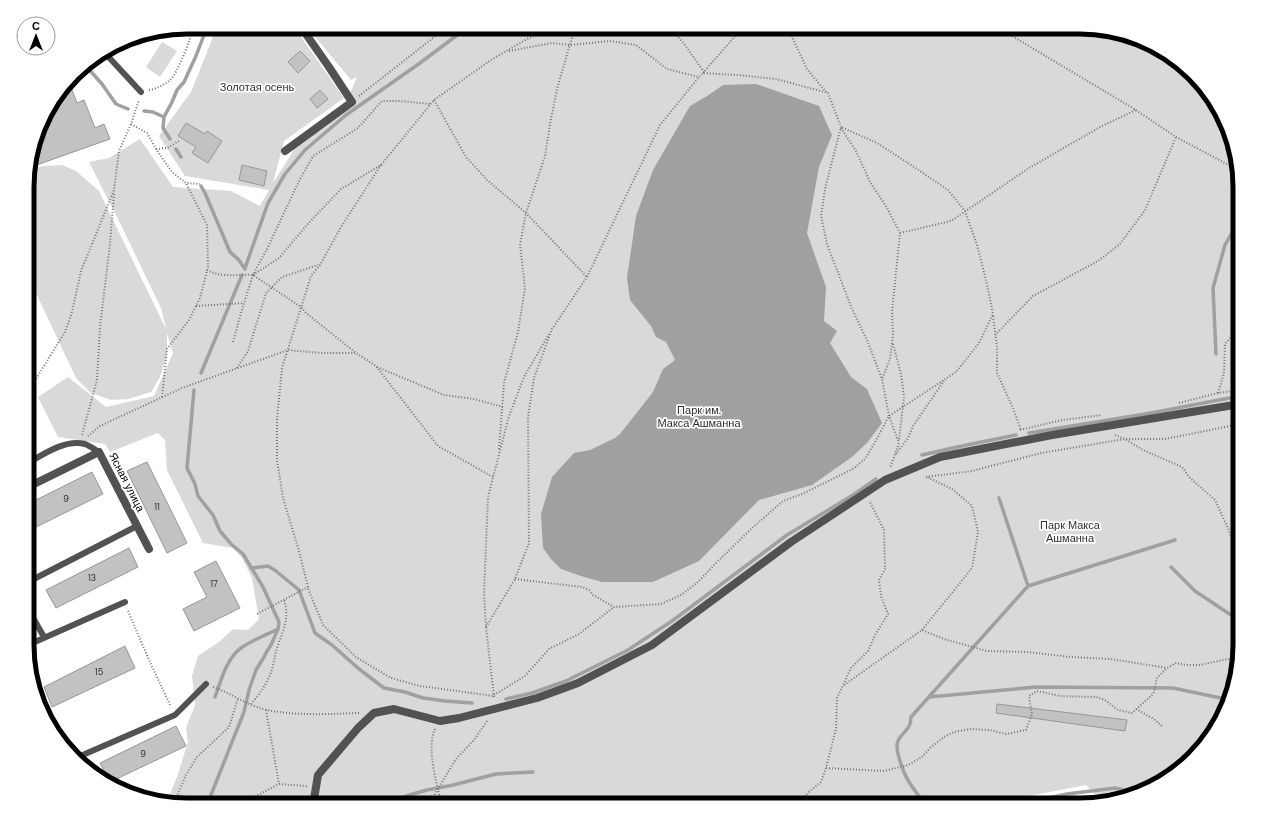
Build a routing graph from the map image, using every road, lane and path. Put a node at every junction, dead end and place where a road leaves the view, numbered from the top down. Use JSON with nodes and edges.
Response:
{"nodes":[{"id":1,"x":192,"y":34,"type":"edge"},
{"id":2,"x":306,"y":34,"type":"edge"},
{"id":3,"x":438,"y":34,"type":"edge"},
{"id":4,"x":538,"y":34,"type":"edge"},
{"id":5,"x":573,"y":34,"type":"edge"},
{"id":6,"x":675,"y":34,"type":"edge"},
{"id":7,"x":736,"y":34,"type":"edge"},
{"id":8,"x":791,"y":34,"type":"edge"},
{"id":9,"x":1009,"y":34,"type":"edge"},
{"id":10,"x":570,"y":45,"type":"junction"},
{"id":11,"x":507,"y":51,"type":"junction"},
{"id":12,"x":108,"y":56,"type":"edge"},
{"id":13,"x":704,"y":72,"type":"junction"},
{"id":14,"x":699,"y":76,"type":"junction"},
{"id":15,"x":141,"y":92,"type":"junction"},
{"id":16,"x":827,"y":93,"type":"junction"},
{"id":17,"x":434,"y":100,"type":"junction"},
{"id":18,"x":352,"y":102,"type":"junction"},
{"id":19,"x":430,"y":104,"type":"junction"},
{"id":20,"x":1136,"y":110,"type":"junction"},
{"id":21,"x":131,"y":124,"type":"junction"},
{"id":22,"x":841,"y":127,"type":"junction"},
{"id":23,"x":1176,"y":137,"type":"junction"},
{"id":24,"x":180,"y":141,"type":"dead end"},
{"id":25,"x":156,"y":149,"type":"junction"},
{"id":26,"x":285,"y":151,"type":"dead end"},
{"id":27,"x":382,"y":164,"type":"junction"},
{"id":28,"x":1232,"y":167,"type":"edge"},
{"id":29,"x":186,"y":182,"type":"junction"},
{"id":30,"x":200,"y":184,"type":"dead end"},
{"id":31,"x":114,"y":190,"type":"junction"},
{"id":32,"x":965,"y":211,"type":"junction"},
{"id":33,"x":526,"y":213,"type":"junction"},
{"id":34,"x":900,"y":233,"type":"junction"},
{"id":35,"x":320,"y":265,"type":"junction"},
{"id":36,"x":207,"y":270,"type":"junction"},
{"id":37,"x":253,"y":275,"type":"junction"},
{"id":38,"x":587,"y":277,"type":"junction"},
{"id":39,"x":272,"y":288,"type":"junction"},
{"id":40,"x":244,"y":302,"type":"junction"},
{"id":41,"x":196,"y":306,"type":"junction"},
{"id":42,"x":301,"y":307,"type":"junction"},
{"id":43,"x":993,"y":314,"type":"junction"},
{"id":44,"x":552,"y":329,"type":"junction"},
{"id":45,"x":1233,"y":334,"type":"edge"},
{"id":46,"x":995,"y":335,"type":"junction"},
{"id":47,"x":233,"y":342,"type":"dead end"},
{"id":48,"x":892,"y":343,"type":"junction"},
{"id":49,"x":288,"y":350,"type":"junction"},
{"id":50,"x":356,"y":353,"type":"junction"},
{"id":51,"x":376,"y":366,"type":"junction"},
{"id":52,"x":237,"y":369,"type":"junction"},
{"id":53,"x":882,"y":379,"type":"junction"},
{"id":54,"x":944,"y":380,"type":"junction"},
{"id":55,"x":34,"y":384,"type":"edge"},
{"id":56,"x":1233,"y":391,"type":"edge"},
{"id":57,"x":1218,"y":393,"type":"junction"},
{"id":58,"x":162,"y":397,"type":"junction"},
{"id":59,"x":1176,"y":404,"type":"dead end"},
{"id":60,"x":1233,"y":405,"type":"edge"},
{"id":61,"x":503,"y":407,"type":"junction"},
{"id":62,"x":903,"y":407,"type":"junction"},
{"id":63,"x":1104,"y":415,"type":"dead end"},
{"id":64,"x":889,"y":416,"type":"junction"},
{"id":65,"x":1233,"y":425,"type":"edge"},
{"id":66,"x":1020,"y":430,"type":"junction"},
{"id":67,"x":1111,"y":434,"type":"dead end"},
{"id":68,"x":1125,"y":439,"type":"junction"},
{"id":69,"x":1024,"y":441,"type":"junction"},
{"id":70,"x":899,"y":442,"type":"junction"},
{"id":71,"x":80,"y":443,"type":"junction"},
{"id":72,"x":99,"y":452,"type":"junction"},
{"id":73,"x":895,"y":455,"type":"junction"},
{"id":74,"x":499,"y":456,"type":"junction"},
{"id":75,"x":34,"y":460,"type":"edge"},
{"id":76,"x":912,"y":469,"type":"junction"},
{"id":77,"x":493,"y":477,"type":"junction"},
{"id":78,"x":926,"y":477,"type":"junction"},
{"id":79,"x":885,"y":480,"type":"junction"},
{"id":80,"x":34,"y":484,"type":"edge"},
{"id":81,"x":874,"y":496,"type":"dead end"},
{"id":82,"x":137,"y":526,"type":"junction"},
{"id":83,"x":1233,"y":542,"type":"edge"},
{"id":84,"x":149,"y":549,"type":"dead end"},
{"id":85,"x":34,"y":579,"type":"edge"},
{"id":86,"x":515,"y":579,"type":"junction"},
{"id":87,"x":308,"y":587,"type":"junction"},
{"id":88,"x":284,"y":600,"type":"junction"},
{"id":89,"x":125,"y":602,"type":"joint"},
{"id":90,"x":614,"y":607,"type":"junction"},
{"id":91,"x":257,"y":614,"type":"dead end"},
{"id":92,"x":34,"y":620,"type":"edge"},
{"id":93,"x":486,"y":627,"type":"junction"},
{"id":94,"x":922,"y":630,"type":"junction"},
{"id":95,"x":44,"y":637,"type":"junction"},
{"id":96,"x":34,"y":642,"type":"edge"},
{"id":97,"x":1233,"y":659,"type":"edge"},
{"id":98,"x":1167,"y":668,"type":"junction"},
{"id":99,"x":206,"y":684,"type":"dead end"},
{"id":100,"x":842,"y":686,"type":"junction"},
{"id":101,"x":216,"y":688,"type":"dead end"},
{"id":102,"x":494,"y":696,"type":"junction"},
{"id":103,"x":239,"y":699,"type":"junction"},
{"id":104,"x":252,"y":704,"type":"junction"},
{"id":105,"x":496,"y":709,"type":"junction"},
{"id":106,"x":1136,"y":709,"type":"junction"},
{"id":107,"x":266,"y":710,"type":"junction"},
{"id":108,"x":374,"y":713,"type":"junction"},
{"id":109,"x":175,"y":715,"type":"junction"},
{"id":110,"x":440,"y":721,"type":"junction"},
{"id":111,"x":1163,"y":727,"type":"dead end"},
{"id":112,"x":81,"y":755,"type":"edge"},
{"id":113,"x":826,"y":768,"type":"junction"},
{"id":114,"x":279,"y":784,"type":"junction"},
{"id":115,"x":316,"y":787,"type":"junction"},
{"id":116,"x":438,"y":789,"type":"junction"},
{"id":117,"x":176,"y":798,"type":"edge"},
{"id":118,"x":252,"y":798,"type":"edge"},
{"id":119,"x":314,"y":798,"type":"edge"},
{"id":120,"x":432,"y":798,"type":"edge"},
{"id":121,"x":440,"y":798,"type":"edge"},
{"id":122,"x":803,"y":798,"type":"edge"}],
"edges":[{"from":1,"to":15,"type":"path"},
{"from":2,"to":18,"type":"street"},
{"from":3,"to":18,"type":"path"},
{"from":4,"to":11,"type":"path"},
{"from":5,"to":10,"type":"path"},
{"from":6,"to":13,"type":"path"},
{"from":7,"to":13,"type":"path"},
{"from":8,"to":16,"type":"path"},
{"from":9,"to":20,"type":"path"},
{"from":10,"to":11,"type":"path"},
{"from":10,"to":14,"type":"path"},
{"from":10,"to":33,"type":"path"},
{"from":11,"to":17,"type":"path"},
{"from":12,"to":15,"type":"lane"},
{"from":13,"to":14,"type":"path"},
{"from":13,"to":16,"type":"path"},
{"from":14,"to":38,"type":"path"},
{"from":15,"to":21,"type":"path"},
{"from":16,"to":22,"type":"path"},
{"from":17,"to":19,"type":"path"},
{"from":17,"to":33,"type":"path"},
{"from":18,"to":26,"type":"street"},
{"from":19,"to":27,"type":"path"},
{"from":19,"to":37,"type":"path"},
{"from":20,"to":23,"type":"path"},
{"from":20,"to":32,"type":"path"},
{"from":21,"to":25,"type":"path"},
{"from":21,"to":31,"type":"path"},
{"from":22,"to":32,"type":"path"},
{"from":22,"to":34,"type":"path"},
{"from":22,"to":53,"type":"path"},
{"from":23,"to":28,"type":"path"},
{"from":23,"to":46,"type":"path"},
{"from":24,"to":25,"type":"path"},
{"from":25,"to":29,"type":"path"},
{"from":27,"to":35,"type":"path"},
{"from":27,"to":37,"type":"path"},
{"from":29,"to":30,"type":"path"},
{"from":29,"to":36,"type":"path"},
{"from":31,"to":55,"type":"path"},
{"from":31,"to":71,"type":"path"},
{"from":32,"to":34,"type":"path"},
{"from":32,"to":43,"type":"path"},
{"from":33,"to":38,"type":"path"},
{"from":33,"to":61,"type":"path"},
{"from":34,"to":48,"type":"path"},
{"from":35,"to":39,"type":"path"},
{"from":35,"to":42,"type":"path"},
{"from":36,"to":37,"type":"path"},
{"from":36,"to":41,"type":"path"},
{"from":37,"to":39,"type":"path"},
{"from":37,"to":40,"type":"path"},
{"from":38,"to":44,"type":"path"},
{"from":39,"to":42,"type":"path"},
{"from":39,"to":52,"type":"path"},
{"from":40,"to":41,"type":"path"},
{"from":40,"to":47,"type":"path"},
{"from":41,"to":58,"type":"path"},
{"from":42,"to":49,"type":"path"},
{"from":42,"to":50,"type":"path"},
{"from":43,"to":46,"type":"path"},
{"from":43,"to":54,"type":"path"},
{"from":44,"to":74,"type":"path"},
{"from":44,"to":86,"type":"path"},
{"from":45,"to":57,"type":"path"},
{"from":46,"to":66,"type":"path"},
{"from":48,"to":53,"type":"path"},
{"from":48,"to":62,"type":"path"},
{"from":49,"to":50,"type":"path"},
{"from":49,"to":52,"type":"path"},
{"from":49,"to":87,"type":"path"},
{"from":50,"to":51,"type":"path"},
{"from":51,"to":61,"type":"path"},
{"from":51,"to":77,"type":"path"},
{"from":52,"to":58,"type":"path"},
{"from":53,"to":64,"type":"path"},
{"from":54,"to":62,"type":"path"},
{"from":54,"to":73,"type":"path"},
{"from":56,"to":57,"type":"path"},
{"from":57,"to":59,"type":"path"},
{"from":58,"to":71,"type":"path"},
{"from":60,"to":69,"type":"street"},
{"from":61,"to":74,"type":"path"},
{"from":62,"to":64,"type":"path"},
{"from":62,"to":70,"type":"path"},
{"from":63,"to":66,"type":"path"},
{"from":64,"to":70,"type":"path"},
{"from":64,"to":90,"type":"path"},
{"from":65,"to":68,"type":"path"},
{"from":66,"to":69,"type":"path"},
{"from":67,"to":68,"type":"path"},
{"from":68,"to":78,"type":"path"},
{"from":68,"to":83,"type":"path"},
{"from":69,"to":76,"type":"street"},
{"from":70,"to":73,"type":"path"},
{"from":71,"to":72,"type":"lane"},
{"from":71,"to":75,"type":"lane"},
{"from":72,"to":80,"type":"street","name":"Ясная улица"},
{"from":72,"to":82,"type":"street","name":"Ясная улица"},
{"from":73,"to":79,"type":"path"},
{"from":74,"to":77,"type":"path"},
{"from":76,"to":78,"type":"path"},
{"from":76,"to":79,"type":"street"},
{"from":77,"to":93,"type":"path"},
{"from":78,"to":94,"type":"path"},
{"from":79,"to":105,"type":"street"},
{"from":81,"to":100,"type":"path"},
{"from":82,"to":84,"type":"street","name":"Ясная улица"},
{"from":82,"to":85,"type":"lane"},
{"from":86,"to":90,"type":"path"},
{"from":86,"to":93,"type":"path"},
{"from":87,"to":88,"type":"path"},
{"from":87,"to":102,"type":"path"},
{"from":88,"to":91,"type":"path"},
{"from":88,"to":104,"type":"path"},
{"from":89,"to":95,"type":"lane"},
{"from":89,"to":109,"type":"path"},
{"from":90,"to":102,"type":"path"},
{"from":92,"to":95,"type":"lane"},
{"from":93,"to":102,"type":"path"},
{"from":94,"to":98,"type":"path"},
{"from":94,"to":100,"type":"path"},
{"from":95,"to":96,"type":"lane"},
{"from":97,"to":98,"type":"path"},
{"from":98,"to":106,"type":"path"},
{"from":99,"to":109,"type":"lane"},
{"from":100,"to":113,"type":"path"},
{"from":101,"to":103,"type":"path"},
{"from":102,"to":105,"type":"path"},
{"from":103,"to":104,"type":"path"},
{"from":103,"to":117,"type":"path"},
{"from":104,"to":107,"type":"path"},
{"from":105,"to":110,"type":"street"},
{"from":105,"to":116,"type":"path"},
{"from":106,"to":111,"type":"path"},
{"from":106,"to":113,"type":"path"},
{"from":107,"to":108,"type":"path"},
{"from":107,"to":114,"type":"path"},
{"from":108,"to":110,"type":"street"},
{"from":108,"to":115,"type":"street"},
{"from":109,"to":112,"type":"lane"},
{"from":110,"to":116,"type":"path"},
{"from":113,"to":122,"type":"path"},
{"from":114,"to":115,"type":"path"},
{"from":114,"to":118,"type":"path"},
{"from":115,"to":119,"type":"street"},
{"from":116,"to":120,"type":"path"},
{"from":116,"to":121,"type":"path"}]}
